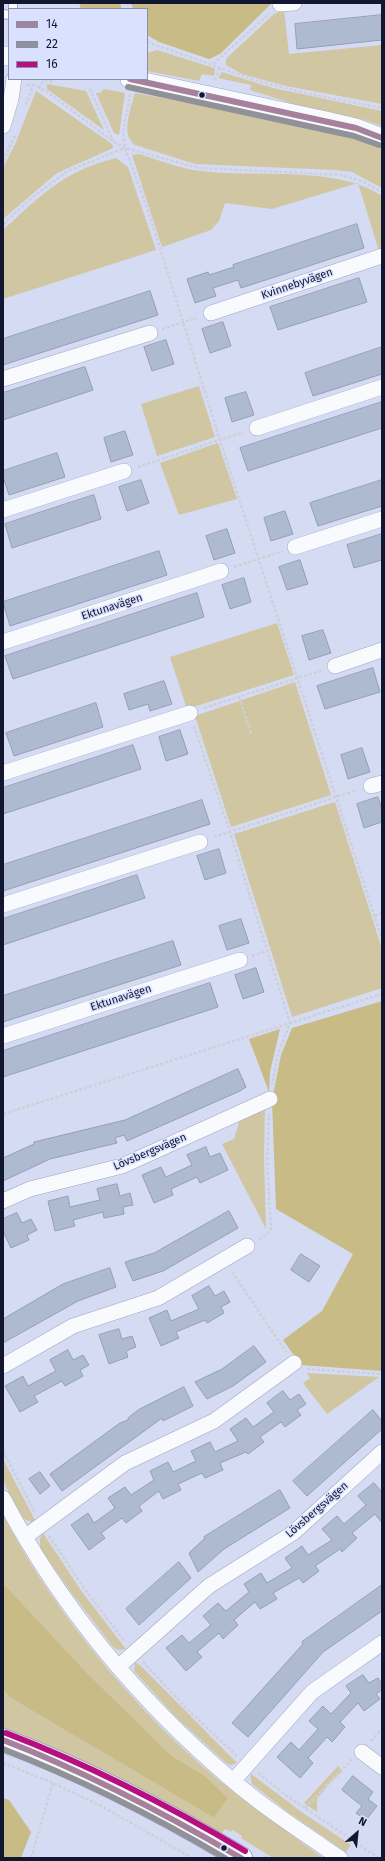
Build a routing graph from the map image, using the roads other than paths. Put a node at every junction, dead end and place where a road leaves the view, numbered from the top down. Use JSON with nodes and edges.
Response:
{"nodes":[{"id":1,"x":14,"y":81,"type":"edge"},
{"id":2,"x":130,"y":86,"type":"edge"},
{"id":3,"x":3,"y":126,"type":"edge"},
{"id":4,"x":382,"y":138,"type":"edge"},
{"id":5,"x":382,"y":256,"type":"edge"},
{"id":6,"x":211,"y":313,"type":"road end"},
{"id":7,"x":150,"y":333,"type":"road end"},
{"id":8,"x":3,"y":380,"type":"edge"},
{"id":9,"x":382,"y":387,"type":"edge"},
{"id":10,"x":257,"y":428,"type":"road end"},
{"id":11,"x":124,"y":471,"type":"road end"},
{"id":12,"x":3,"y":510,"type":"edge"},
{"id":13,"x":382,"y":519,"type":"edge"},
{"id":14,"x":295,"y":547,"type":"road end"},
{"id":15,"x":221,"y":572,"type":"road end"},
{"id":16,"x":3,"y":642,"type":"edge"},
{"id":17,"x":382,"y":650,"type":"edge"},
{"id":18,"x":334,"y":666,"type":"road end"},
{"id":19,"x":190,"y":713,"type":"road end"},
{"id":20,"x":3,"y":773,"type":"edge"},
{"id":21,"x":200,"y":842,"type":"dead end"},
{"id":22,"x":3,"y":905,"type":"edge"},
{"id":23,"x":240,"y":960,"type":"dead end"},
{"id":24,"x":3,"y":1036,"type":"edge"},
{"id":25,"x":270,"y":1098,"type":"road end"},
{"id":26,"x":3,"y":1201,"type":"edge"},
{"id":27,"x":247,"y":1246,"type":"road end"},
{"id":28,"x":294,"y":1363,"type":"road end"},
{"id":29,"x":3,"y":1366,"type":"edge"},
{"id":30,"x":382,"y":1452,"type":"edge"},
{"id":31,"x":3,"y":1498,"type":"edge"},
{"id":32,"x":25,"y":1538,"type":"junction"},
{"id":33,"x":382,"y":1643,"type":"edge"},
{"id":34,"x":118,"y":1667,"type":"junction"},
{"id":35,"x":3,"y":1740,"type":"edge"},
{"id":36,"x":3,"y":1748,"type":"edge"},
{"id":37,"x":362,"y":1752,"type":"road end"},
{"id":38,"x":382,"y":1767,"type":"edge"},
{"id":39,"x":233,"y":1781,"type":"junction"},
{"id":40,"x":210,"y":1858,"type":"edge"},
{"id":41,"x":241,"y":1858,"type":"edge"},
{"id":42,"x":340,"y":1858,"type":"edge"}],
"edges":[{"from":1,"to":3,"type":"street"},
{"from":2,"to":4,"type":"street"},
{"from":5,"to":6,"type":"street","name":"Kvinnebyvägen"},
{"from":7,"to":8,"type":"street"},
{"from":9,"to":10,"type":"street"},
{"from":11,"to":12,"type":"street"},
{"from":13,"to":14,"type":"street"},
{"from":15,"to":16,"type":"street","name":"Ektunavägen"},
{"from":17,"to":18,"type":"street"},
{"from":19,"to":20,"type":"street"},
{"from":21,"to":22,"type":"street"},
{"from":23,"to":24,"type":"street","name":"Ektunavägen"},
{"from":25,"to":26,"type":"street","name":"Lövsbergsvägen"},
{"from":27,"to":29,"type":"street"},
{"from":28,"to":32,"type":"street"},
{"from":30,"to":34,"type":"street","name":"Lövsbergsvägen"},
{"from":31,"to":32,"type":"street"},
{"from":32,"to":34,"type":"street"},
{"from":33,"to":39,"type":"street"},
{"from":34,"to":39,"type":"street"},
{"from":35,"to":41,"type":"main road"},
{"from":36,"to":40,"type":"main road"},
{"from":37,"to":38,"type":"street"},
{"from":39,"to":42,"type":"street"}]}
